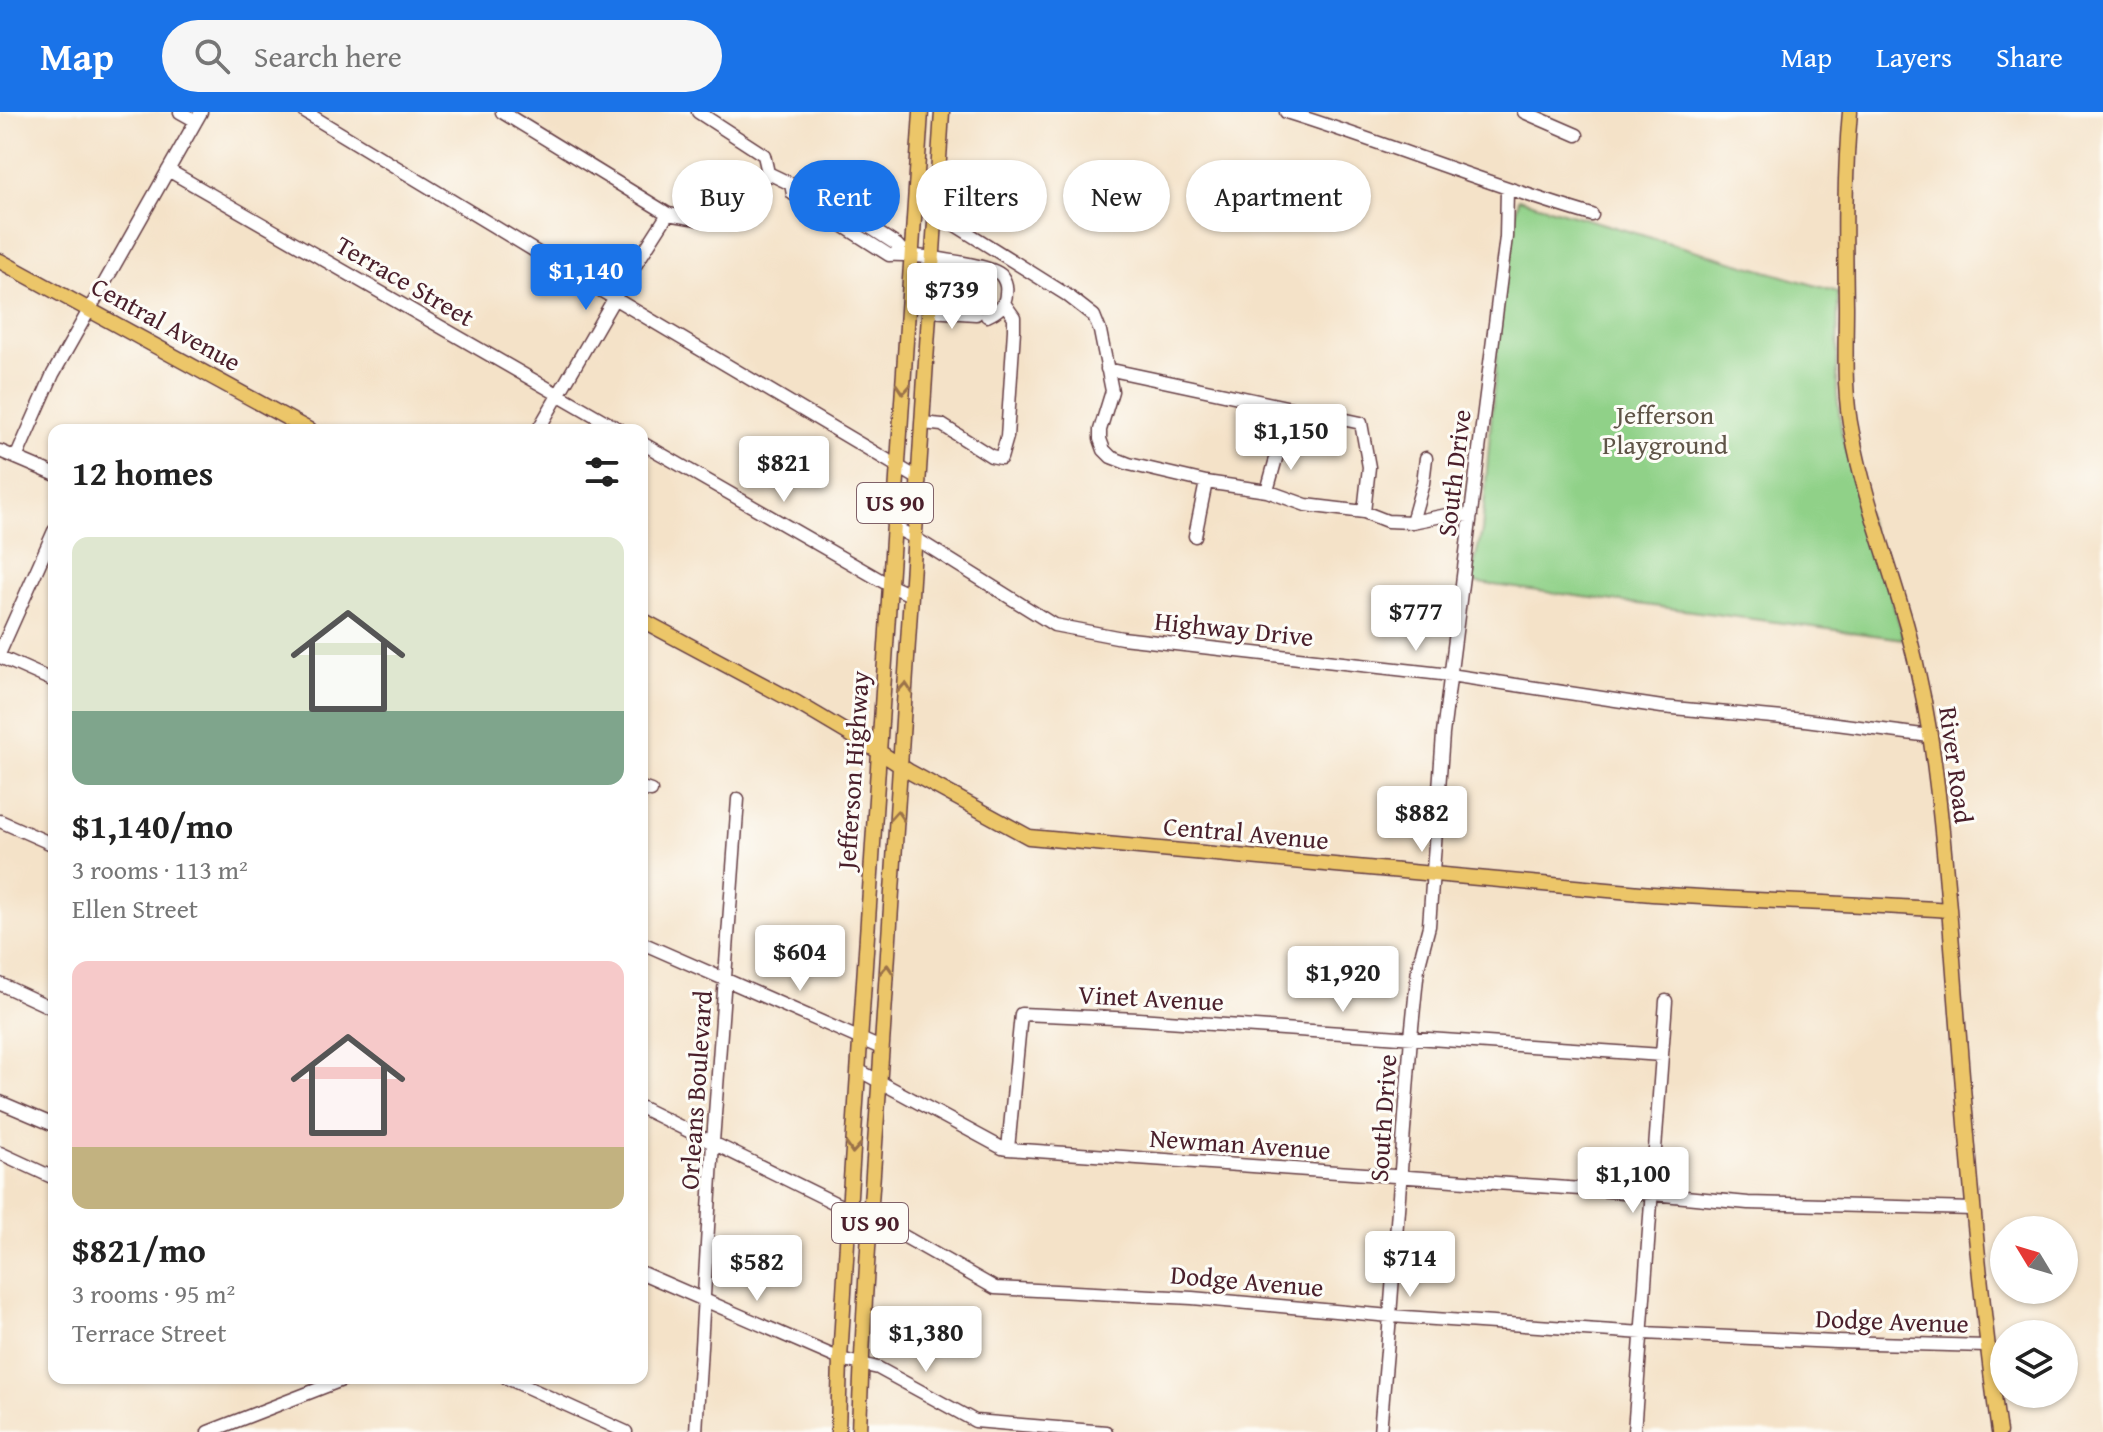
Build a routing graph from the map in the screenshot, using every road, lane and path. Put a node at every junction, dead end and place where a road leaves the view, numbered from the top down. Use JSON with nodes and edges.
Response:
{"nodes":[{"id":1,"x":180,"y":112,"type":"edge"},
{"id":2,"x":305,"y":112,"type":"edge"},
{"id":3,"x":502,"y":112,"type":"edge"},
{"id":4,"x":698,"y":112,"type":"edge"},
{"id":5,"x":921,"y":112,"type":"edge"},
{"id":6,"x":942,"y":112,"type":"edge"},
{"id":7,"x":1286,"y":112,"type":"edge"},
{"id":8,"x":1524,"y":112,"type":"edge"},
{"id":9,"x":1850,"y":112,"type":"edge"},
{"id":10,"x":199,"y":117,"type":"edge"},
{"id":11,"x":1577,"y":135,"type":"dead end"},
{"id":12,"x":765,"y":160,"type":"edge"},
{"id":13,"x":939,"y":160,"type":"edge"},
{"id":14,"x":168,"y":170,"type":"junction"},
{"id":15,"x":773,"y":175,"type":"edge"},
{"id":16,"x":1507,"y":189,"type":"junction"},
{"id":17,"x":668,"y":214,"type":"junction"},
{"id":18,"x":672,"y":215,"type":"edge"},
{"id":19,"x":1592,"y":215,"type":"dead end"},
{"id":20,"x":935,"y":232,"type":"edge"},
{"id":21,"x":966,"y":232,"type":"edge"},
{"id":22,"x":908,"y":255,"type":"junction"},
{"id":23,"x":933,"y":260,"type":"junction"},
{"id":24,"x":0,"y":261,"type":"edge"},
{"id":25,"x":615,"y":297,"type":"junction"},
{"id":26,"x":1004,"y":303,"type":"junction"},
{"id":27,"x":90,"y":310,"type":"junction"},
{"id":28,"x":930,"y":311,"type":"junction"},
{"id":29,"x":1107,"y":369,"type":"junction"},
{"id":30,"x":558,"y":395,"type":"junction"},
{"id":31,"x":923,"y":423,"type":"junction"},
{"id":32,"x":298,"y":424,"type":"edge"},
{"id":33,"x":541,"y":424,"type":"edge"},
{"id":34,"x":609,"y":424,"type":"edge"},
{"id":35,"x":1280,"y":444,"type":"dead end"},
{"id":36,"x":648,"y":446,"type":"edge"},
{"id":37,"x":0,"y":451,"type":"edge"},
{"id":38,"x":16,"y":458,"type":"junction"},
{"id":39,"x":1426,"y":458,"type":"dead end"},
{"id":40,"x":898,"y":466,"type":"junction"},
{"id":41,"x":48,"y":471,"type":"edge"},
{"id":42,"x":919,"y":479,"type":"junction"},
{"id":43,"x":1206,"y":482,"type":"junction"},
{"id":44,"x":1267,"y":491,"type":"junction"},
{"id":45,"x":1364,"y":512,"type":"junction"},
{"id":46,"x":1471,"y":516,"type":"junction"},
{"id":47,"x":1412,"y":522,"type":"junction"},
{"id":48,"x":894,"y":527,"type":"junction"},
{"id":49,"x":1195,"y":536,"type":"dead end"},
{"id":50,"x":915,"y":538,"type":"junction"},
{"id":51,"x":48,"y":545,"type":"edge"},
{"id":52,"x":889,"y":585,"type":"junction"},
{"id":53,"x":911,"y":595,"type":"junction"},
{"id":54,"x":648,"y":623,"type":"edge"},
{"id":55,"x":0,"y":655,"type":"edge"},
{"id":56,"x":1450,"y":675,"type":"junction"},
{"id":57,"x":48,"y":678,"type":"edge"},
{"id":58,"x":1930,"y":736,"type":"junction"},
{"id":59,"x":878,"y":751,"type":"junction"},
{"id":60,"x":900,"y":765,"type":"junction"},
{"id":61,"x":738,"y":799,"type":"dead end"},
{"id":62,"x":0,"y":821,"type":"edge"},
{"id":63,"x":48,"y":842,"type":"edge"},
{"id":64,"x":1432,"y":874,"type":"junction"},
{"id":65,"x":1949,"y":910,"type":"junction"},
{"id":66,"x":648,"y":946,"type":"edge"},
{"id":67,"x":725,"y":980,"type":"junction"},
{"id":68,"x":0,"y":984,"type":"edge"},
{"id":69,"x":1666,"y":1001,"type":"dead end"},
{"id":70,"x":48,"y":1006,"type":"edge"},
{"id":71,"x":1411,"y":1037,"type":"junction"},
{"id":72,"x":861,"y":1039,"type":"junction"},
{"id":73,"x":881,"y":1048,"type":"junction"},
{"id":74,"x":1662,"y":1055,"type":"junction"},
{"id":75,"x":858,"y":1070,"type":"junction"},
{"id":76,"x":878,"y":1081,"type":"junction"},
{"id":77,"x":0,"y":1102,"type":"edge"},
{"id":78,"x":648,"y":1111,"type":"edge"},
{"id":79,"x":48,"y":1122,"type":"edge"},
{"id":80,"x":713,"y":1142,"type":"junction"},
{"id":81,"x":1008,"y":1149,"type":"junction"},
{"id":82,"x":0,"y":1153,"type":"edge"},
{"id":83,"x":48,"y":1175,"type":"edge"},
{"id":84,"x":1400,"y":1177,"type":"junction"},
{"id":85,"x":1653,"y":1194,"type":"junction"},
{"id":86,"x":1973,"y":1209,"type":"junction"},
{"id":87,"x":849,"y":1210,"type":"junction"},
{"id":88,"x":870,"y":1217,"type":"junction"},
{"id":89,"x":648,"y":1276,"type":"edge"},
{"id":90,"x":704,"y":1300,"type":"junction"},
{"id":91,"x":1390,"y":1316,"type":"junction"},
{"id":92,"x":1643,"y":1333,"type":"junction"},
{"id":93,"x":1987,"y":1346,"type":"junction"},
{"id":94,"x":840,"y":1359,"type":"junction"},
{"id":95,"x":861,"y":1365,"type":"junction"},
{"id":96,"x":332,"y":1384,"type":"edge"},
{"id":97,"x":520,"y":1384,"type":"edge"},
{"id":98,"x":983,"y":1427,"type":"edge"},
{"id":99,"x":208,"y":1432,"type":"edge"},
{"id":100,"x":626,"y":1432,"type":"edge"},
{"id":101,"x":696,"y":1432,"type":"edge"},
{"id":102,"x":838,"y":1432,"type":"edge"},
{"id":103,"x":859,"y":1432,"type":"edge"},
{"id":104,"x":1106,"y":1432,"type":"edge"},
{"id":105,"x":1380,"y":1432,"type":"edge"},
{"id":106,"x":1634,"y":1432,"type":"edge"},
{"id":107,"x":1999,"y":1432,"type":"edge"}],
"edges":[{"from":1,"to":10,"type":"street"},
{"from":2,"to":25,"type":"street"},
{"from":3,"to":17,"type":"street"},
{"from":4,"to":12,"type":"street"},
{"from":5,"to":22,"type":"main road","name":"Jefferson Highway","number":"US 90"},
{"from":6,"to":13,"type":"main road","name":"Jefferson Highway","number":"US 90"},
{"from":7,"to":16,"type":"street"},
{"from":8,"to":11,"type":"street"},
{"from":9,"to":58,"type":"main road","name":"River Road"},
{"from":10,"to":14,"type":"street"},
{"from":14,"to":27,"type":"street"},
{"from":14,"to":30,"type":"street","name":"Terrace Street"},
{"from":15,"to":22,"type":"street"},
{"from":16,"to":19,"type":"street"},
{"from":16,"to":46,"type":"street","name":"South Drive"},
{"from":17,"to":18,"type":"street"},
{"from":17,"to":25,"type":"street"},
{"from":20,"to":23,"type":"main road","name":"Jefferson Highway","number":"US 90"},
{"from":21,"to":29,"type":"street"},
{"from":22,"to":23,"type":"street"},
{"from":22,"to":40,"type":"main road","name":"Jefferson Highway","number":"US 90","one_way":true},
{"from":23,"to":26,"type":"street"},
{"from":23,"to":28,"type":"main road","name":"Jefferson Highway","number":"US 90"},
{"from":24,"to":27,"type":"main road","name":"Central Avenue"},
{"from":25,"to":30,"type":"street"},
{"from":25,"to":40,"type":"street"},
{"from":26,"to":28,"type":"street"},
{"from":26,"to":31,"type":"street"},
{"from":27,"to":32,"type":"main road","name":"Central Avenue"},
{"from":27,"to":38,"type":"street"},
{"from":28,"to":31,"type":"main road","name":"Jefferson Highway","number":"US 90"},
{"from":29,"to":43,"type":"street"},
{"from":29,"to":45,"type":"street"},
{"from":30,"to":33,"type":"street"},
{"from":30,"to":34,"type":"street","name":"Terrace Street"},
{"from":31,"to":42,"type":"main road","name":"Jefferson Highway","number":"US 90"},
{"from":35,"to":44,"type":"street"},
{"from":36,"to":52,"type":"street"},
{"from":37,"to":38,"type":"street"},
{"from":38,"to":41,"type":"street"},
{"from":39,"to":47,"type":"street"},
{"from":40,"to":42,"type":"street"},
{"from":40,"to":48,"type":"main road","name":"Jefferson Highway","number":"US 90"},
{"from":42,"to":50,"type":"main road","name":"Jefferson Highway","number":"US 90"},
{"from":43,"to":44,"type":"street"},
{"from":43,"to":49,"type":"street"},
{"from":44,"to":45,"type":"street"},
{"from":45,"to":47,"type":"street"},
{"from":46,"to":47,"type":"street"},
{"from":46,"to":56,"type":"street","name":"South Drive"},
{"from":48,"to":50,"type":"street","name":"Highway Drive"},
{"from":48,"to":52,"type":"main road","name":"Jefferson Highway","number":"US 90"},
{"from":50,"to":53,"type":"main road","name":"Jefferson Highway","number":"US 90"},
{"from":50,"to":56,"type":"street","name":"Highway Drive"},
{"from":51,"to":55,"type":"street"},
{"from":52,"to":53,"type":"street"},
{"from":52,"to":59,"type":"main road","name":"Jefferson Highway","number":"US 90"},
{"from":60,"to":53,"type":"main road","name":"Jefferson Highway","number":"US 90","one_way":true},
{"from":54,"to":59,"type":"main road","name":"Central Avenue"},
{"from":55,"to":57,"type":"street"},
{"from":56,"to":58,"type":"street","name":"Highway Drive"},
{"from":56,"to":64,"type":"street","name":"South Drive"},
{"from":58,"to":65,"type":"main road","name":"River Road"},
{"from":59,"to":60,"type":"main road","name":"Central Avenue"},
{"from":59,"to":72,"type":"main road","name":"Jefferson Highway","number":"US 90"},
{"from":60,"to":64,"type":"main road","name":"Central Avenue"},
{"from":73,"to":60,"type":"main road","name":"Jefferson Highway","number":"US 90","one_way":true},
{"from":61,"to":67,"type":"street","name":"Orleans Boulevard"},
{"from":62,"to":63,"type":"street"},
{"from":64,"to":65,"type":"main road","name":"Central Avenue"},
{"from":64,"to":71,"type":"street","name":"South Drive"},
{"from":65,"to":86,"type":"main road","name":"River Road"},
{"from":66,"to":67,"type":"street"},
{"from":67,"to":72,"type":"street"},
{"from":67,"to":80,"type":"street","name":"Orleans Boulevard"},
{"from":68,"to":70,"type":"street"},
{"from":69,"to":74,"type":"street"},
{"from":71,"to":74,"type":"street","name":"Vinet Avenue"},
{"from":71,"to":81,"type":"street","name":"Vinet Avenue"},
{"from":71,"to":84,"type":"street","name":"South Drive"},
{"from":72,"to":73,"type":"street"},
{"from":72,"to":75,"type":"main road","name":"Jefferson Highway","number":"US 90"},
{"from":73,"to":76,"type":"main road","name":"Jefferson Highway","number":"US 90"},
{"from":74,"to":85,"type":"street"},
{"from":75,"to":76,"type":"street","name":"Newman Avenue"},
{"from":75,"to":87,"type":"main road","name":"Jefferson Highway","number":"US 90","one_way":true},
{"from":76,"to":81,"type":"street","name":"Newman Avenue"},
{"from":76,"to":88,"type":"main road","name":"Jefferson Highway","number":"US 90"},
{"from":77,"to":79,"type":"street"},
{"from":78,"to":80,"type":"street","name":"Dodge Avenue"},
{"from":80,"to":87,"type":"street","name":"Dodge Avenue"},
{"from":80,"to":90,"type":"street","name":"Orleans Boulevard"},
{"from":81,"to":84,"type":"street","name":"Newman Avenue"},
{"from":82,"to":83,"type":"street"},
{"from":84,"to":85,"type":"street","name":"Newman Avenue"},
{"from":84,"to":91,"type":"street","name":"South Drive"},
{"from":85,"to":86,"type":"street","name":"Newman Avenue"},
{"from":85,"to":92,"type":"street"},
{"from":86,"to":93,"type":"main road","name":"River Road"},
{"from":87,"to":88,"type":"street","name":"Dodge Avenue"},
{"from":87,"to":94,"type":"main road","name":"Jefferson Highway","number":"US 90"},
{"from":88,"to":91,"type":"street","name":"Dodge Avenue"},
{"from":88,"to":95,"type":"main road","name":"Jefferson Highway","number":"US 90"},
{"from":89,"to":90,"type":"street"},
{"from":90,"to":94,"type":"street"},
{"from":90,"to":101,"type":"street","name":"Orleans Boulevard"},
{"from":91,"to":92,"type":"street","name":"Dodge Avenue"},
{"from":91,"to":105,"type":"street","name":"South Drive"},
{"from":92,"to":93,"type":"street","name":"Dodge Avenue"},
{"from":92,"to":106,"type":"street"},
{"from":93,"to":107,"type":"main road","name":"River Road"},
{"from":94,"to":95,"type":"street"},
{"from":94,"to":102,"type":"main road","name":"Jefferson Highway","number":"US 90"},
{"from":95,"to":98,"type":"street"},
{"from":95,"to":103,"type":"main road","name":"Jefferson Highway","number":"US 90"},
{"from":96,"to":99,"type":"street"},
{"from":97,"to":100,"type":"street"},
{"from":98,"to":104,"type":"street"}]}
